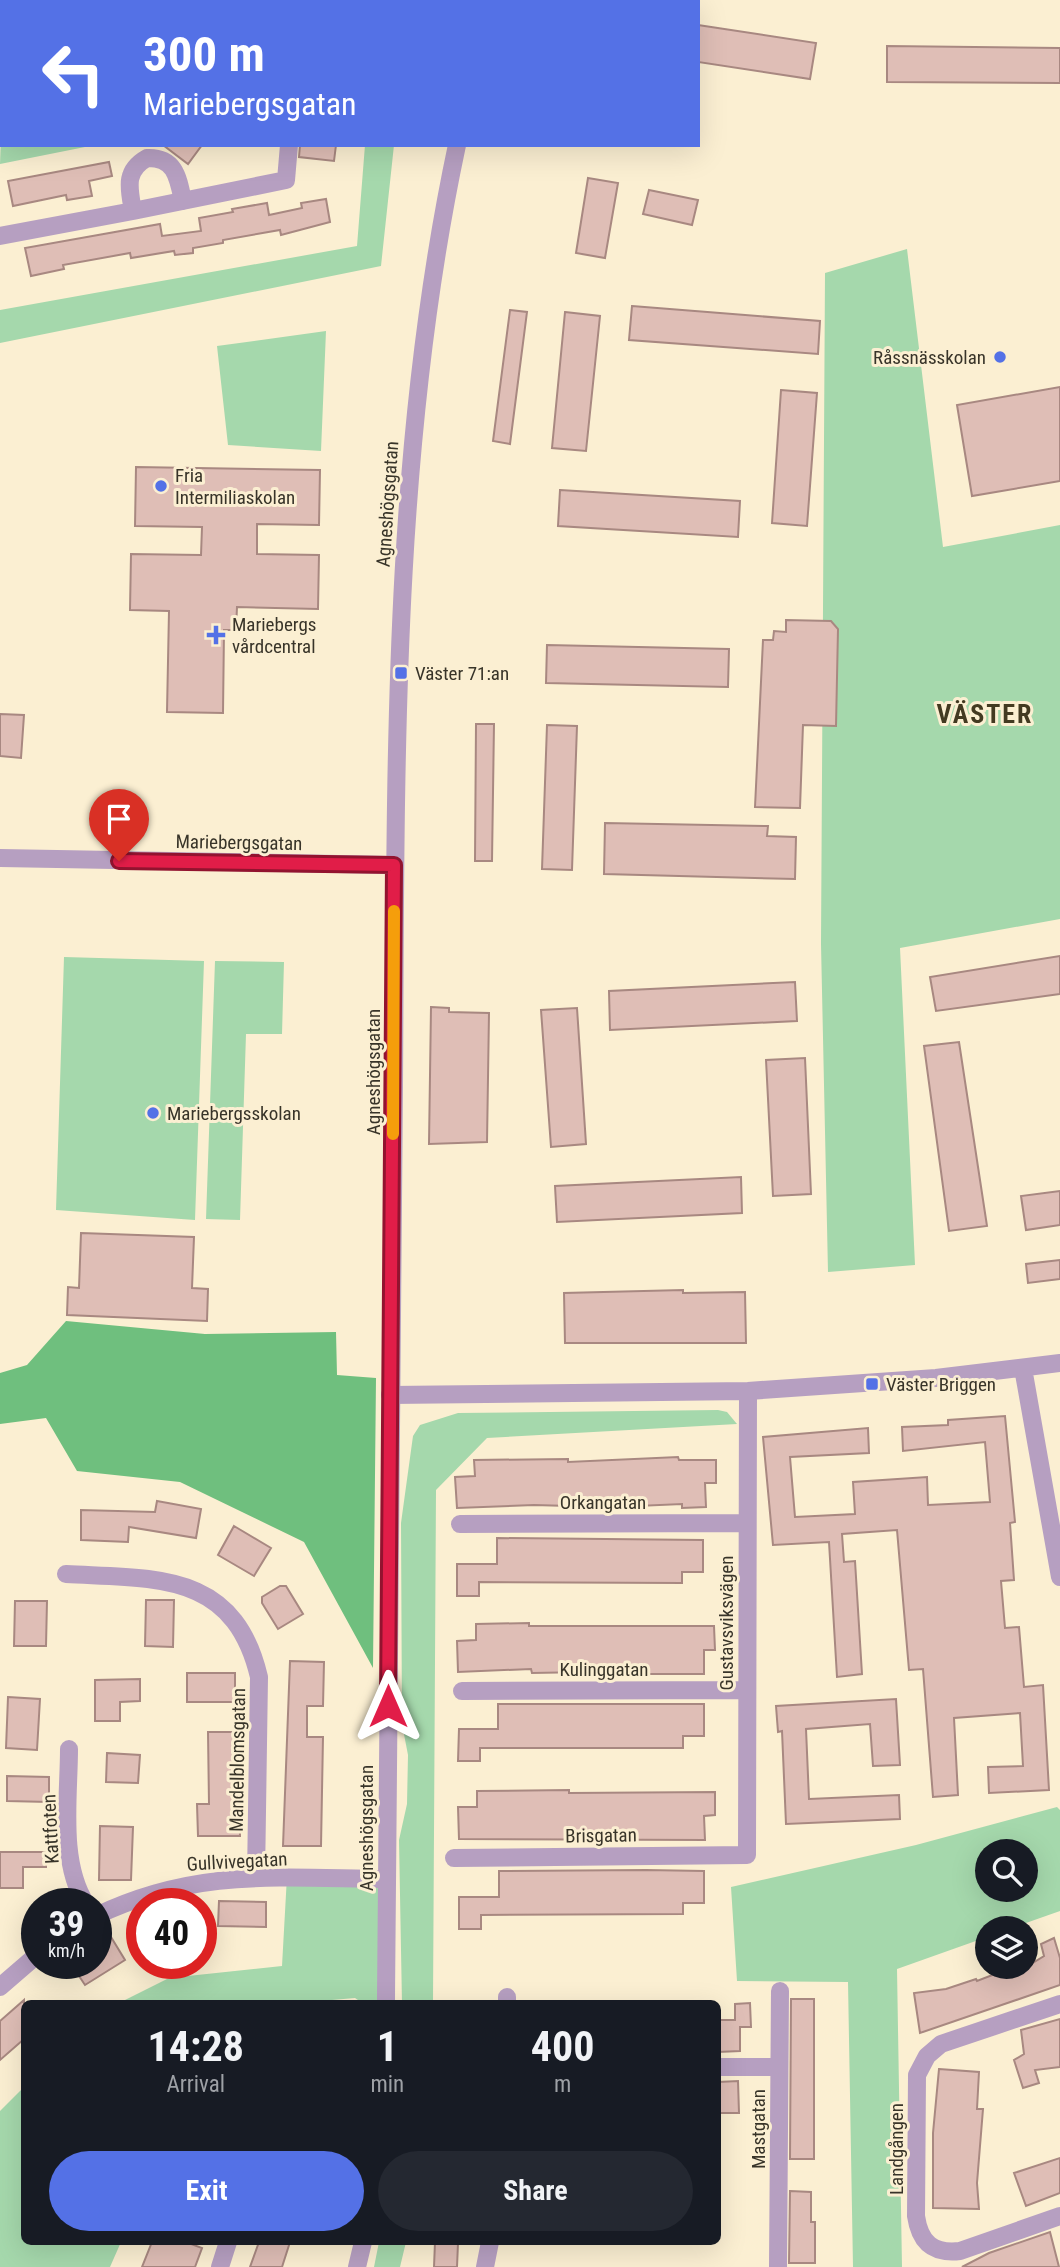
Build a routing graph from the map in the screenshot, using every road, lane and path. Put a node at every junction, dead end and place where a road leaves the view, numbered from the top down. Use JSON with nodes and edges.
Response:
{"nodes":[{"id":1,"x":289,"y":147,"type":"edge"},
{"id":2,"x":457,"y":147,"type":"edge"},
{"id":3,"x":183,"y":201,"type":"junction"},
{"id":4,"x":133,"y":211,"type":"junction"},
{"id":5,"x":0,"y":236,"type":"edge"},
{"id":6,"x":0,"y":858,"type":"edge"},
{"id":7,"x":394,"y":865,"type":"junction"},
{"id":8,"x":1060,"y":1363,"type":"edge"},
{"id":9,"x":1023,"y":1368,"type":"junction"},
{"id":10,"x":748,"y":1391,"type":"junction"},
{"id":11,"x":390,"y":1395,"type":"junction"},
{"id":12,"x":747,"y":1523,"type":"junction"},
{"id":13,"x":460,"y":1524,"type":"dead end"},
{"id":14,"x":66,"y":1574,"type":"dead end"},
{"id":15,"x":1060,"y":1577,"type":"edge"},
{"id":16,"x":747,"y":1690,"type":"junction"},
{"id":17,"x":461,"y":1691,"type":"dead end"},
{"id":18,"x":69,"y":1749,"type":"dead end"},
{"id":19,"x":747,"y":1855,"type":"joint"},
{"id":20,"x":454,"y":1858,"type":"dead end"},
{"id":21,"x":256,"y":1878,"type":"junction"},
{"id":22,"x":386,"y":1879,"type":"junction"},
{"id":23,"x":78,"y":1888,"type":"edge"},
{"id":24,"x":112,"y":1910,"type":"edge"},
{"id":25,"x":21,"y":1969,"type":"edge"},
{"id":26,"x":0,"y":1987,"type":"edge"},
{"id":27,"x":780,"y":1992,"type":"dead end"},
{"id":28,"x":386,"y":2000,"type":"edge"},
{"id":29,"x":1060,"y":2004,"type":"edge"},
{"id":30,"x":721,"y":2067,"type":"edge"},
{"id":31,"x":779,"y":2067,"type":"junction"},
{"id":32,"x":1060,"y":2216,"type":"edge"},
{"id":33,"x":227,"y":2245,"type":"edge"},
{"id":34,"x":362,"y":2245,"type":"edge"},
{"id":35,"x":489,"y":2245,"type":"edge"},
{"id":36,"x":220,"y":2267,"type":"edge"},
{"id":37,"x":356,"y":2267,"type":"edge"},
{"id":38,"x":485,"y":2267,"type":"edge"},
{"id":39,"x":778,"y":2267,"type":"edge"}],
"edges":[{"from":1,"to":3,"type":"street"},
{"from":2,"to":7,"type":"street","name":"Agneshögsgatan"},
{"from":3,"to":4,"type":"street"},
{"from":3,"to":4,"type":"street"},
{"from":4,"to":5,"type":"street"},
{"from":6,"to":7,"type":"street","name":"Mariebergsgatan"},
{"from":7,"to":11,"type":"street","name":"Agneshögsgatan"},
{"from":8,"to":9,"type":"street"},
{"from":9,"to":10,"type":"street"},
{"from":9,"to":15,"type":"street"},
{"from":10,"to":11,"type":"street"},
{"from":10,"to":12,"type":"street","name":"Gustavsviksvägen"},
{"from":11,"to":22,"type":"street","name":"Agneshögsgatan"},
{"from":12,"to":13,"type":"street","name":"Orkangatan"},
{"from":12,"to":16,"type":"street","name":"Gustavsviksvägen"},
{"from":14,"to":21,"type":"street","name":"Mandelblomsgatan"},
{"from":16,"to":17,"type":"street","name":"Kulinggatan"},
{"from":16,"to":19,"type":"street","name":"Gustavsviksvägen"},
{"from":18,"to":23,"type":"street","name":"Kattfoten"},
{"from":19,"to":20,"type":"street","name":"Brisgatan"},
{"from":21,"to":22,"type":"street","name":"Gullvivegatan"},
{"from":21,"to":24,"type":"street","name":"Gullvivegatan"},
{"from":22,"to":28,"type":"street","name":"Agneshögsgatan"},
{"from":25,"to":26,"type":"street"},
{"from":27,"to":31,"type":"street","name":"Mastgatan"},
{"from":29,"to":32,"type":"street","name":"Landgången"},
{"from":30,"to":31,"type":"street"},
{"from":31,"to":39,"type":"street","name":"Mastgatan"},
{"from":33,"to":36,"type":"street"},
{"from":34,"to":37,"type":"street"},
{"from":35,"to":38,"type":"street"}]}
